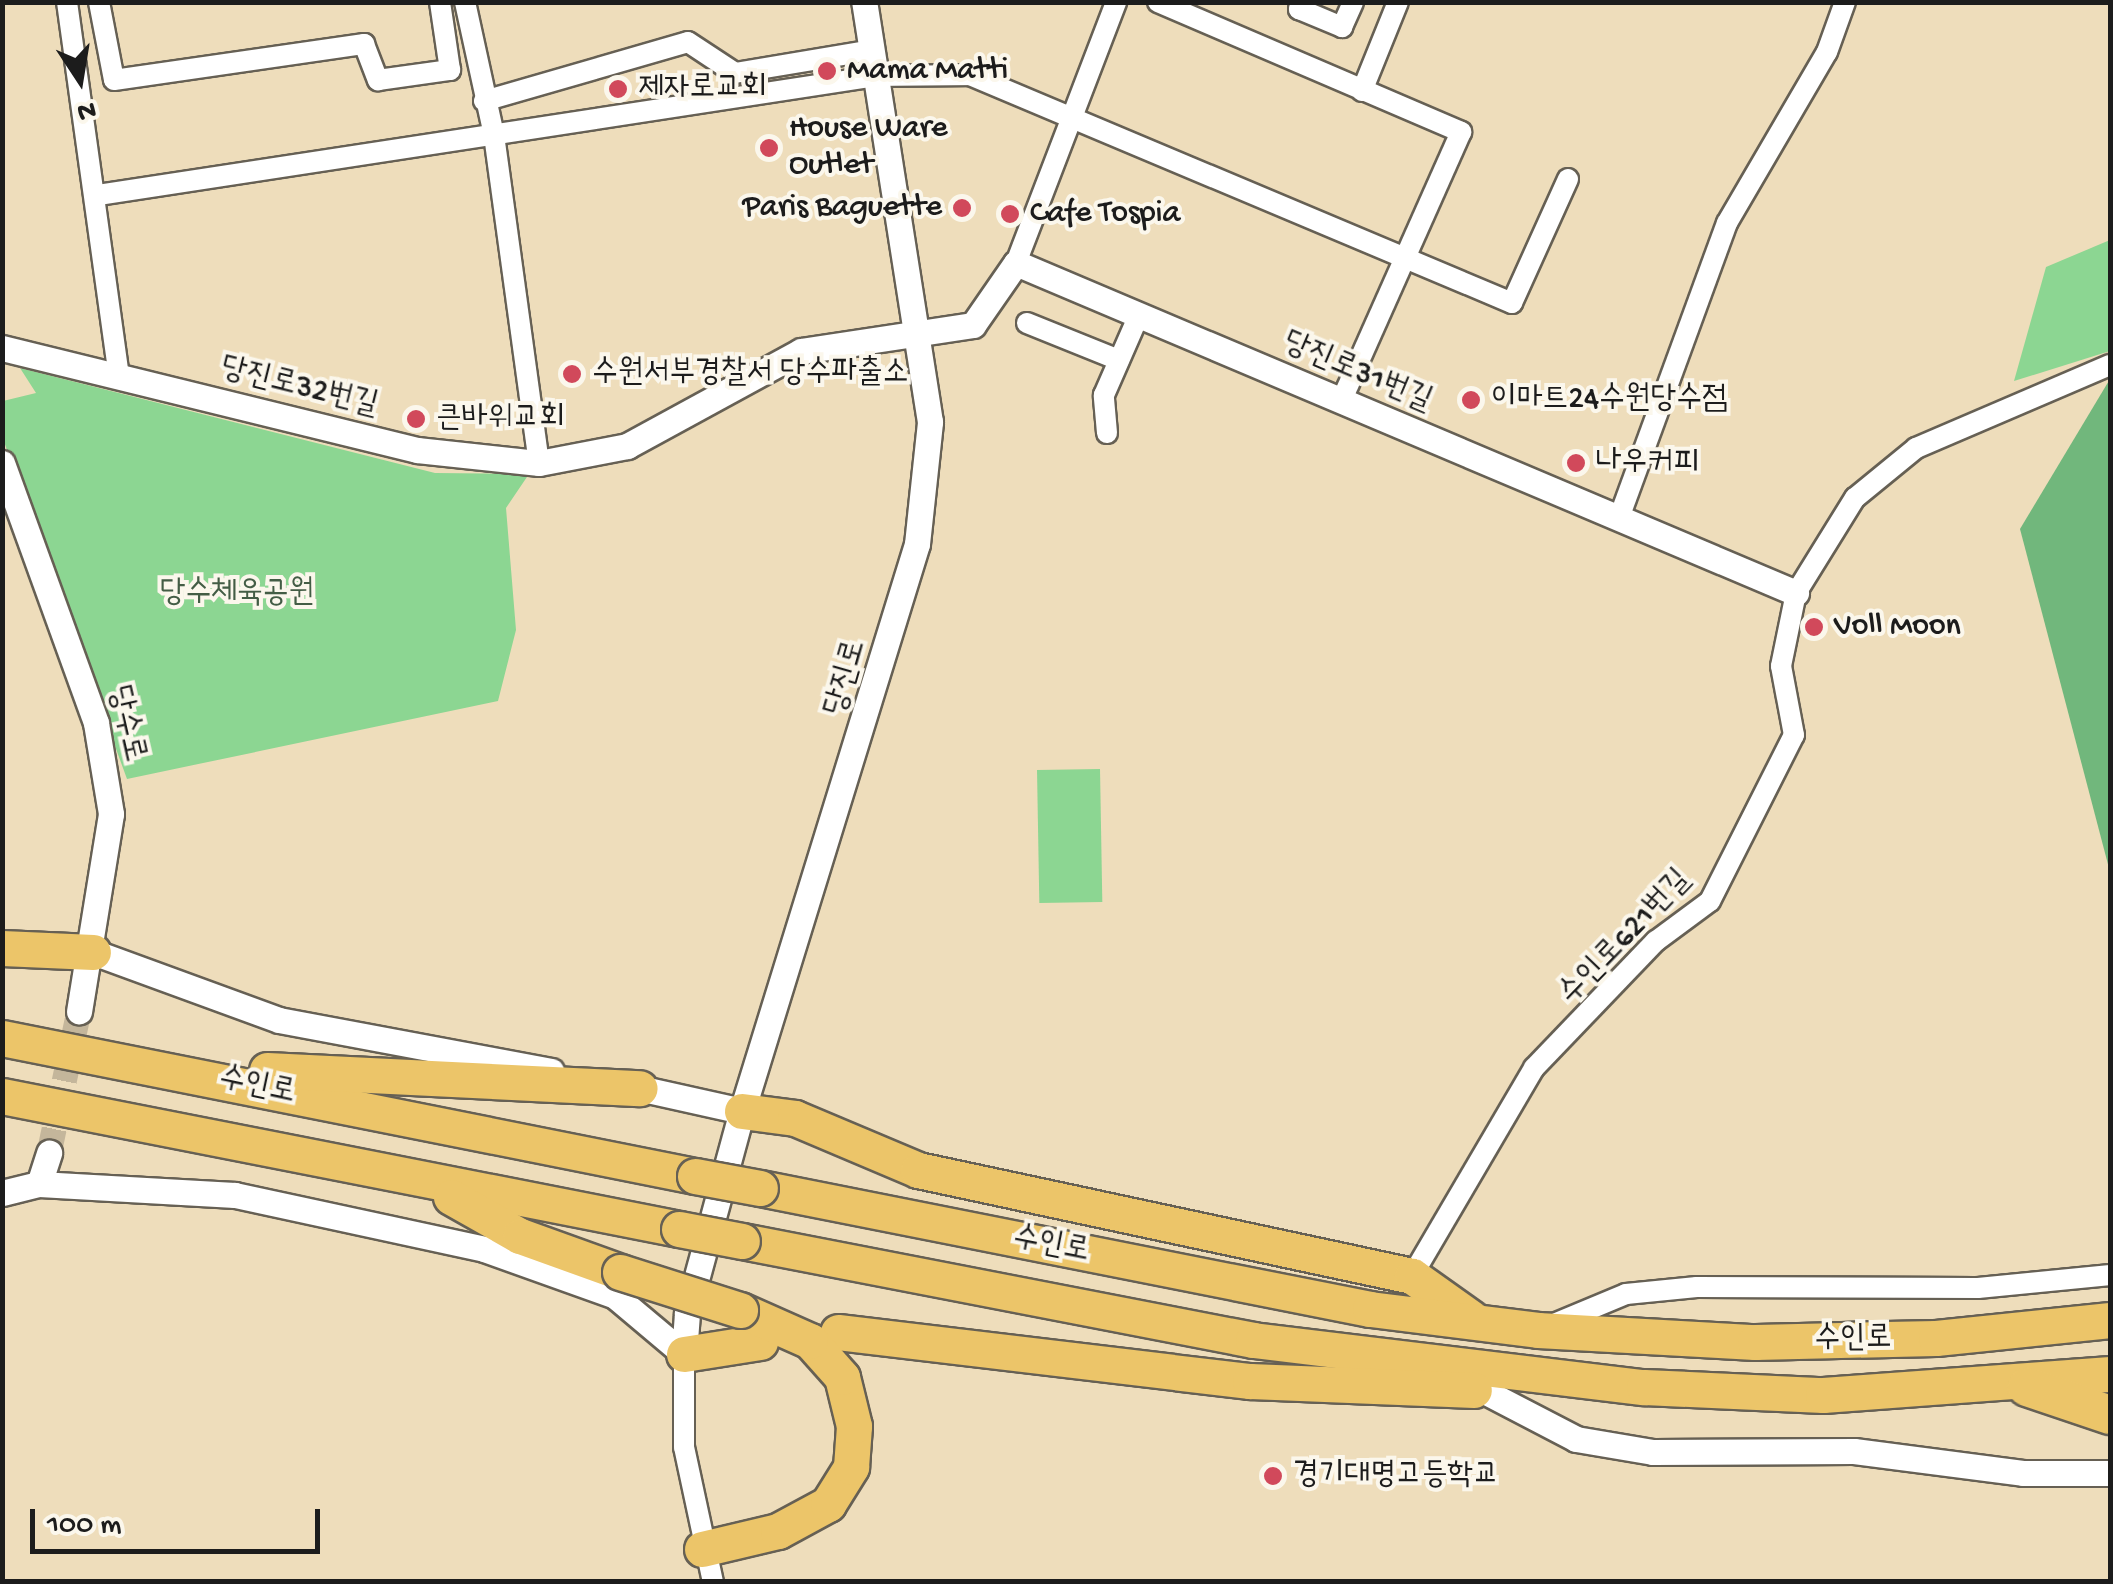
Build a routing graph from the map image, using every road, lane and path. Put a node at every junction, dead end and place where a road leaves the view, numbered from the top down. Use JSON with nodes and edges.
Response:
{"nodes":[{"id":1,"x":66,"y":2,"type":"edge"},
{"id":2,"x":100,"y":2,"type":"edge"},
{"id":3,"x":440,"y":2,"type":"edge"},
{"id":4,"x":465,"y":2,"type":"edge"},
{"id":5,"x":864,"y":2,"type":"edge"},
{"id":6,"x":1116,"y":2,"type":"edge"},
{"id":7,"x":1158,"y":2,"type":"edge"},
{"id":8,"x":1302,"y":2,"type":"edge"},
{"id":9,"x":1353,"y":2,"type":"edge"},
{"id":10,"x":1398,"y":2,"type":"edge"},
{"id":11,"x":1844,"y":2,"type":"edge"},
{"id":12,"x":875,"y":63,"type":"junction"},
{"id":13,"x":1362,"y":91,"type":"junction"},
{"id":14,"x":484,"y":101,"type":"junction"},
{"id":15,"x":1072,"y":118,"type":"junction"},
{"id":16,"x":494,"y":135,"type":"junction"},
{"id":17,"x":1568,"y":178,"type":"dead end"},
{"id":18,"x":98,"y":195,"type":"junction"},
{"id":19,"x":1405,"y":257,"type":"junction"},
{"id":20,"x":1016,"y":263,"type":"junction"},
{"id":21,"x":1139,"y":315,"type":"junction"},
{"id":22,"x":1027,"y":323,"type":"dead end"},
{"id":23,"x":916,"y":337,"type":"junction"},
{"id":24,"x":2,"y":348,"type":"edge"},
{"id":25,"x":1119,"y":360,"type":"junction"},
{"id":26,"x":2110,"y":364,"type":"edge"},
{"id":27,"x":118,"y":378,"type":"junction"},
{"id":28,"x":1341,"y":402,"type":"junction"},
{"id":29,"x":1107,"y":433,"type":"dead end"},
{"id":30,"x":2,"y":463,"type":"edge"},
{"id":31,"x":539,"y":463,"type":"junction"},
{"id":32,"x":1620,"y":518,"type":"junction"},
{"id":33,"x":1796,"y":593,"type":"junction"},
{"id":34,"x":2,"y":948,"type":"edge"},
{"id":35,"x":93,"y":952,"type":"junction"},
{"id":36,"x":78,"y":1011,"type":"tunnel mouth"},
{"id":37,"x":2,"y":1038,"type":"edge"},
{"id":38,"x":129,"y":1061,"type":"junction"},
{"id":39,"x":640,"y":1088,"type":"junction"},
{"id":40,"x":2,"y":1096,"type":"edge"},
{"id":41,"x":742,"y":1111,"type":"junction"},
{"id":42,"x":49,"y":1153,"type":"tunnel mouth"},
{"id":43,"x":40,"y":1184,"type":"junction"},
{"id":44,"x":428,"y":1184,"type":"junction"},
{"id":45,"x":2,"y":1193,"type":"edge"},
{"id":46,"x":2110,"y":1275,"type":"edge"},
{"id":47,"x":1412,"y":1276,"type":"junction"},
{"id":48,"x":2110,"y":1320,"type":"edge"},
{"id":49,"x":1476,"y":1322,"type":"junction"},
{"id":50,"x":1538,"y":1330,"type":"junction"},
{"id":51,"x":838,"y":1332,"type":"dead end"},
{"id":52,"x":760,"y":1342,"type":"dead end"},
{"id":53,"x":684,"y":1354,"type":"junction"},
{"id":54,"x":2110,"y":1374,"type":"edge"},
{"id":55,"x":2027,"y":1386,"type":"junction"},
{"id":56,"x":1644,"y":1387,"type":"junction"},
{"id":57,"x":1482,"y":1390,"type":"junction"},
{"id":58,"x":2110,"y":1415,"type":"edge"},
{"id":59,"x":2110,"y":1473,"type":"edge"},
{"id":60,"x":708,"y":1566,"type":"edge"}],
"edges":[{"from":1,"to":18,"type":"street"},
{"from":2,"to":3,"type":"street"},
{"from":4,"to":14,"type":"street"},
{"from":5,"to":12,"type":"street","name":"당진로"},
{"from":6,"to":15,"type":"street"},
{"from":7,"to":13,"type":"street"},
{"from":8,"to":9,"type":"street"},
{"from":10,"to":13,"type":"street"},
{"from":11,"to":32,"type":"street"},
{"from":12,"to":14,"type":"street"},
{"from":12,"to":15,"type":"street"},
{"from":12,"to":16,"type":"street"},
{"from":12,"to":23,"type":"street","name":"당진로"},
{"from":13,"to":19,"type":"street"},
{"from":14,"to":16,"type":"street"},
{"from":15,"to":19,"type":"street"},
{"from":15,"to":20,"type":"street"},
{"from":16,"to":18,"type":"street"},
{"from":16,"to":31,"type":"street"},
{"from":17,"to":19,"type":"street"},
{"from":18,"to":27,"type":"street"},
{"from":19,"to":28,"type":"street"},
{"from":20,"to":21,"type":"street","name":"당진로31번길"},
{"from":20,"to":23,"type":"street"},
{"from":21,"to":25,"type":"street"},
{"from":21,"to":28,"type":"street","name":"당진로31번길"},
{"from":22,"to":25,"type":"street"},
{"from":23,"to":31,"type":"street","name":"당진로32번길"},
{"from":23,"to":41,"type":"street","name":"당진로"},
{"from":24,"to":27,"type":"street","name":"당진로32번길"},
{"from":25,"to":29,"type":"street"},
{"from":26,"to":33,"type":"street","name":"수인로621번길"},
{"from":27,"to":31,"type":"street","name":"당진로32번길"},
{"from":28,"to":32,"type":"street","name":"당진로31번길"},
{"from":30,"to":35,"type":"street","name":"당수로"},
{"from":32,"to":33,"type":"street","name":"당진로31번길"},
{"from":33,"to":47,"type":"street","name":"수인로621번길"},
{"from":34,"to":35,"type":"highway"},
{"from":35,"to":36,"type":"street","name":"당수로"},
{"from":35,"to":39,"type":"street"},
{"from":37,"to":38,"type":"highway","name":"수인로"},
{"from":38,"to":39,"type":"highway"},
{"from":38,"to":49,"type":"highway","name":"수인로","bridge":true},
{"from":39,"to":41,"type":"street"},
{"from":40,"to":44,"type":"highway","name":"수인로"},
{"from":41,"to":47,"type":"highway"},
{"from":41,"to":53,"type":"street","name":"당진로"},
{"from":42,"to":43,"type":"street"},
{"from":43,"to":45,"type":"street"},
{"from":43,"to":53,"type":"street"},
{"from":44,"to":56,"type":"highway","name":"수인로","bridge":true},
{"from":44,"to":60,"type":"highway","bridge":true},
{"from":46,"to":50,"type":"street"},
{"from":47,"to":49,"type":"highway"},
{"from":48,"to":50,"type":"highway","name":"수인로"},
{"from":49,"to":50,"type":"highway","name":"수인로"},
{"from":51,"to":57,"type":"highway"},
{"from":52,"to":53,"type":"highway"},
{"from":53,"to":60,"type":"street"},
{"from":54,"to":55,"type":"highway","name":"수인로"},
{"from":55,"to":56,"type":"highway","name":"수인로"},
{"from":55,"to":58,"type":"highway"},
{"from":56,"to":57,"type":"highway"},
{"from":57,"to":59,"type":"street"}]}
